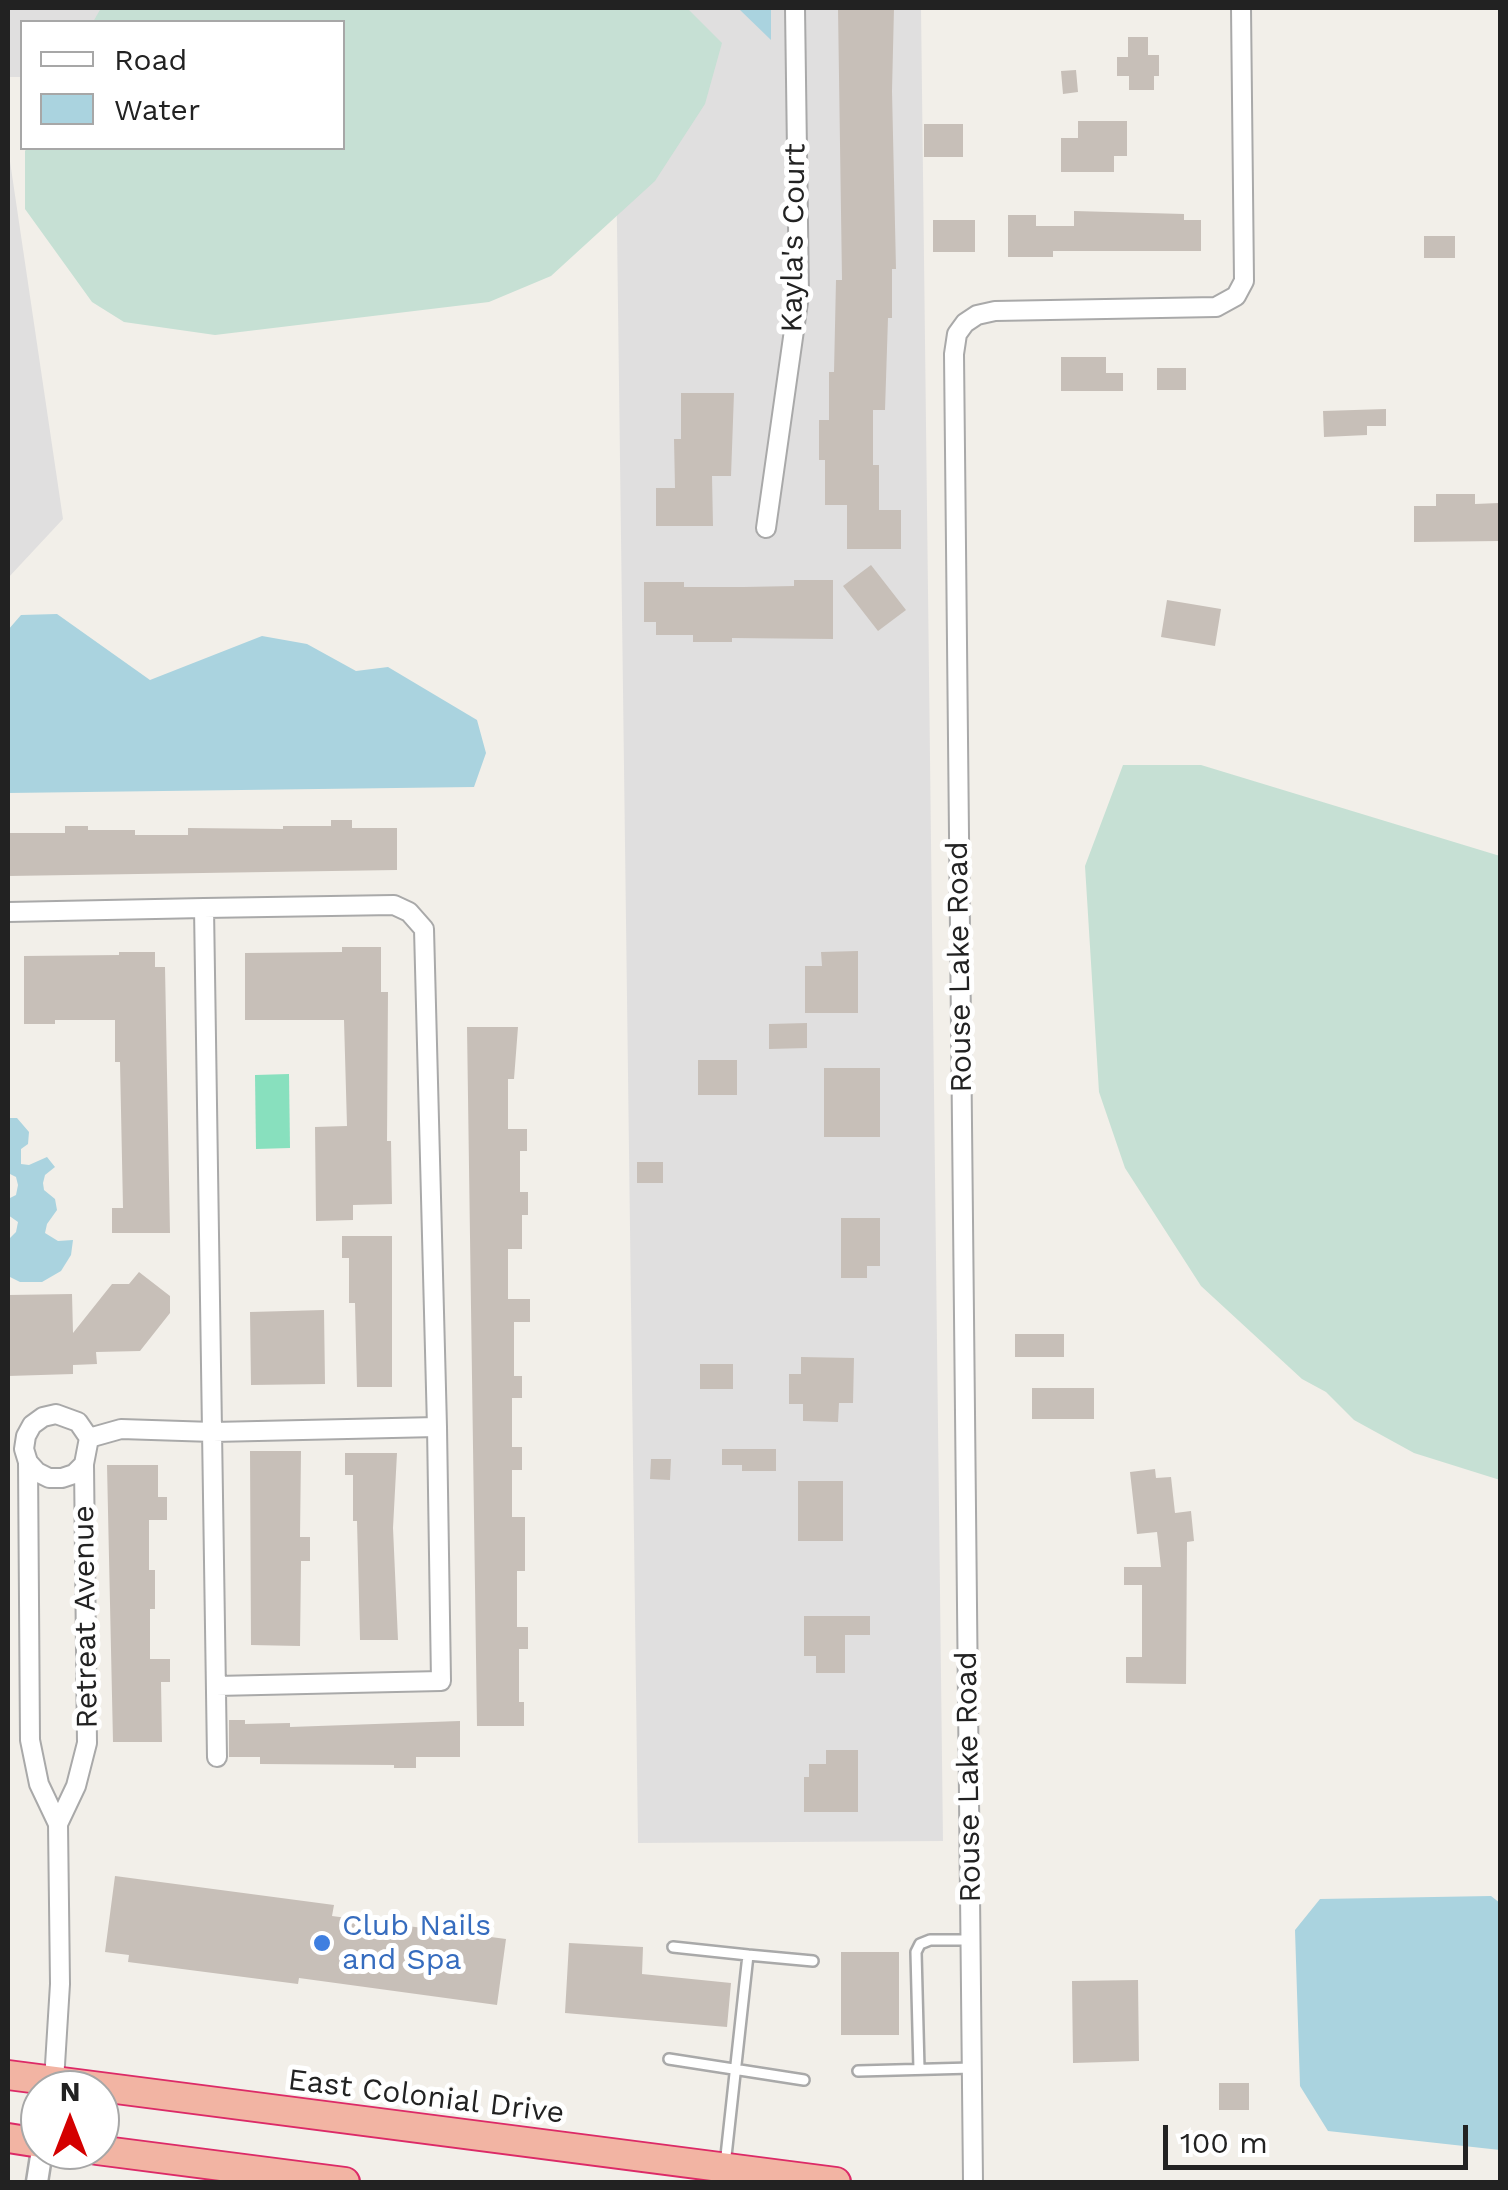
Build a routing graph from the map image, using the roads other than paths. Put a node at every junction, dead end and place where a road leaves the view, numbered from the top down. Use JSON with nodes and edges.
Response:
{"nodes":[{"id":1,"x":795,"y":8,"type":"edge"},
{"id":2,"x":1241,"y":8,"type":"edge"},
{"id":3,"x":766,"y":528,"type":"dead end"},
{"id":4,"x":204,"y":908,"type":"junction"},
{"id":5,"x":8,"y":912,"type":"edge"},
{"id":6,"x":437,"y":1427,"type":"junction"},
{"id":7,"x":213,"y":1432,"type":"junction"},
{"id":8,"x":17,"y":1436,"type":"edge"},
{"id":9,"x":89,"y":1438,"type":"junction"},
{"id":10,"x":28,"y":1462,"type":"junction"},
{"id":11,"x":84,"y":1464,"type":"junction"},
{"id":12,"x":216,"y":1686,"type":"junction"},
{"id":13,"x":217,"y":1757,"type":"dead end"},
{"id":14,"x":58,"y":1824,"type":"junction"},
{"id":15,"x":971,"y":1940,"type":"junction"},
{"id":16,"x":672,"y":1947,"type":"dead end"},
{"id":17,"x":748,"y":1956,"type":"junction"},
{"id":18,"x":813,"y":1961,"type":"dead end"},
{"id":19,"x":669,"y":2060,"type":"dead end"},
{"id":20,"x":972,"y":2068,"type":"junction"},
{"id":21,"x":919,"y":2069,"type":"junction"},
{"id":22,"x":54,"y":2070,"type":"edge"},
{"id":23,"x":736,"y":2070,"type":"junction"},
{"id":24,"x":858,"y":2071,"type":"dead end"},
{"id":25,"x":804,"y":2080,"type":"dead end"},
{"id":26,"x":120,"y":2094,"type":"edge"},
{"id":27,"x":120,"y":2153,"type":"edge"},
{"id":28,"x":724,"y":2168,"type":"junction"},
{"id":29,"x":345,"y":2182,"type":"edge"},
{"id":30,"x":836,"y":2182,"type":"edge"},
{"id":31,"x":974,"y":2182,"type":"edge"}],
"edges":[{"from":1,"to":3,"type":"street","name":"Kayla's Court"},
{"from":2,"to":15,"type":"street","name":"Rouse Lake Road"},
{"from":4,"to":5,"type":"street"},
{"from":4,"to":6,"type":"street"},
{"from":4,"to":7,"type":"street"},
{"from":6,"to":7,"type":"street"},
{"from":6,"to":12,"type":"street"},
{"from":7,"to":9,"type":"street"},
{"from":7,"to":12,"type":"street"},
{"from":8,"to":9,"type":"street"},
{"from":8,"to":10,"type":"street"},
{"from":9,"to":11,"type":"street"},
{"from":10,"to":11,"type":"street"},
{"from":10,"to":14,"type":"street","name":"Retreat Avenue"},
{"from":11,"to":14,"type":"street","name":"Retreat Avenue"},
{"from":12,"to":13,"type":"street"},
{"from":14,"to":22,"type":"street","name":"Retreat Avenue"},
{"from":15,"to":20,"type":"street","name":"Rouse Lake Road"},
{"from":15,"to":21,"type":"lane"},
{"from":16,"to":17,"type":"lane"},
{"from":17,"to":18,"type":"lane"},
{"from":17,"to":23,"type":"lane"},
{"from":19,"to":23,"type":"lane"},
{"from":20,"to":21,"type":"lane"},
{"from":20,"to":31,"type":"street","name":"Rouse Lake Road"},
{"from":21,"to":24,"type":"lane"},
{"from":23,"to":25,"type":"lane"},
{"from":23,"to":28,"type":"lane"},
{"from":26,"to":28,"type":"highway","name":"East Colonial Drive"},
{"from":27,"to":29,"type":"highway"},
{"from":28,"to":30,"type":"highway","name":"East Colonial Drive"}]}
